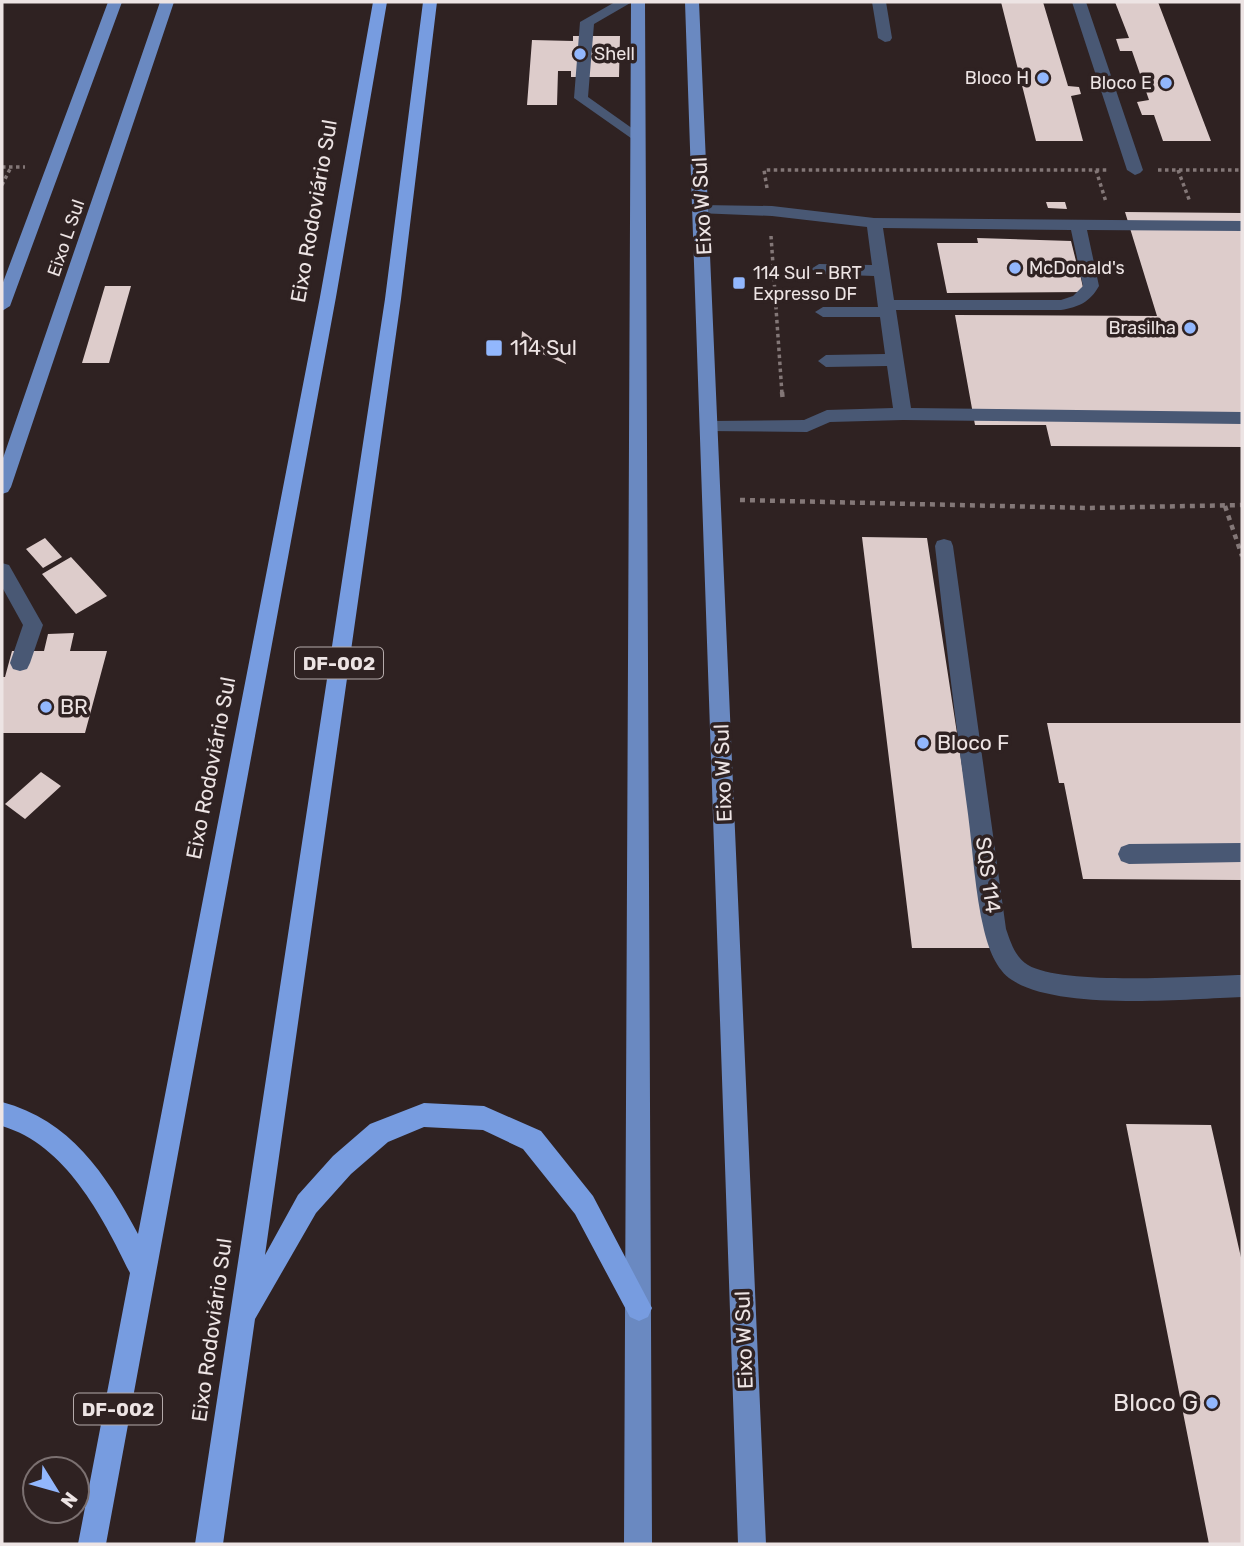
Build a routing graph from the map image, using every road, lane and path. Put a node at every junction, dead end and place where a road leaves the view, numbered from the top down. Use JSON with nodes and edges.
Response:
{"nodes":[{"id":1,"x":115,"y":2,"type":"edge"},
{"id":2,"x":167,"y":2,"type":"edge"},
{"id":3,"x":380,"y":2,"type":"edge"},
{"id":4,"x":430,"y":2,"type":"edge"},
{"id":5,"x":625,"y":2,"type":"edge"},
{"id":6,"x":638,"y":2,"type":"edge"},
{"id":7,"x":692,"y":2,"type":"edge"},
{"id":8,"x":879,"y":2,"type":"edge"},
{"id":9,"x":1079,"y":2,"type":"edge"},
{"id":10,"x":886,"y":38,"type":"dead end"},
{"id":11,"x":638,"y":139,"type":"junction"},
{"id":12,"x":11,"y":167,"type":"dead end"},
{"id":13,"x":1096,"y":170,"type":"junction"},
{"id":14,"x":1135,"y":170,"type":"junction"},
{"id":15,"x":1178,"y":170,"type":"junction"},
{"id":16,"x":1242,"y":170,"type":"edge"},
{"id":17,"x":2,"y":185,"type":"edge"},
{"id":18,"x":768,"y":189,"type":"dead end"},
{"id":19,"x":1107,"y":204,"type":"dead end"},
{"id":20,"x":702,"y":210,"type":"junction"},
{"id":21,"x":1194,"y":213,"type":"dead end"},
{"id":22,"x":874,"y":223,"type":"junction"},
{"id":23,"x":1078,"y":224,"type":"junction"},
{"id":24,"x":1242,"y":226,"type":"edge"},
{"id":25,"x":771,"y":230,"type":"dead end"},
{"id":26,"x":819,"y":269,"type":"dead end"},
{"id":27,"x":881,"y":271,"type":"junction"},
{"id":28,"x":2,"y":306,"type":"edge"},
{"id":29,"x":887,"y":308,"type":"junction"},
{"id":30,"x":823,"y":312,"type":"dead end"},
{"id":31,"x":895,"y":360,"type":"junction"},
{"id":32,"x":825,"y":361,"type":"dead end"},
{"id":33,"x":783,"y":405,"type":"dead end"},
{"id":34,"x":903,"y":414,"type":"junction"},
{"id":35,"x":1242,"y":418,"type":"edge"},
{"id":36,"x":712,"y":427,"type":"junction"},
{"id":37,"x":2,"y":487,"type":"edge"},
{"id":38,"x":715,"y":502,"type":"junction"},
{"id":39,"x":1242,"y":505,"type":"edge"},
{"id":40,"x":1225,"y":506,"type":"junction"},
{"id":41,"x":944,"y":546,"type":"dead end"},
{"id":42,"x":1242,"y":556,"type":"edge"},
{"id":43,"x":2,"y":570,"type":"edge"},
{"id":44,"x":20,"y":663,"type":"dead end"},
{"id":45,"x":1242,"y":852,"type":"edge"},
{"id":46,"x":1129,"y":854,"type":"dead end"},
{"id":47,"x":1242,"y":986,"type":"edge"},
{"id":48,"x":2,"y":1114,"type":"edge"},
{"id":49,"x":145,"y":1273,"type":"junction"},
{"id":50,"x":639,"y":1308,"type":"junction"},
{"id":51,"x":242,"y":1323,"type":"junction"},
{"id":52,"x":92,"y":1544,"type":"edge"},
{"id":53,"x":209,"y":1544,"type":"edge"},
{"id":54,"x":638,"y":1544,"type":"edge"},
{"id":55,"x":752,"y":1544,"type":"edge"}],
"edges":[{"from":1,"to":28,"type":"main road","name":"Eixo L Sul"},
{"from":2,"to":37,"type":"main road","name":"Eixo L Sul"},
{"from":3,"to":49,"type":"highway","name":"Eixo Rodoviário Sul","number":"DF-002"},
{"from":4,"to":51,"type":"highway","name":"Eixo Rodoviário Sul","number":"DF-002"},
{"from":5,"to":11,"type":"street"},
{"from":6,"to":11,"type":"main road"},
{"from":7,"to":20,"type":"main road","name":"Eixo W Sul"},
{"from":8,"to":10,"type":"street"},
{"from":9,"to":14,"type":"street"},
{"from":11,"to":50,"type":"main road"},
{"from":12,"to":17,"type":"path"},
{"from":13,"to":14,"type":"path"},
{"from":13,"to":18,"type":"path"},
{"from":13,"to":19,"type":"path"},
{"from":14,"to":15,"type":"path"},
{"from":15,"to":16,"type":"path"},
{"from":15,"to":21,"type":"path"},
{"from":20,"to":22,"type":"street"},
{"from":20,"to":36,"type":"main road","name":"Eixo W Sul"},
{"from":22,"to":23,"type":"street"},
{"from":22,"to":27,"type":"street"},
{"from":23,"to":24,"type":"street"},
{"from":23,"to":29,"type":"street"},
{"from":25,"to":33,"type":"path"},
{"from":26,"to":27,"type":"street"},
{"from":27,"to":29,"type":"street"},
{"from":29,"to":30,"type":"street"},
{"from":29,"to":31,"type":"street"},
{"from":31,"to":32,"type":"street"},
{"from":31,"to":34,"type":"street"},
{"from":34,"to":35,"type":"street"},
{"from":34,"to":36,"type":"street"},
{"from":36,"to":38,"type":"main road","name":"Eixo W Sul"},
{"from":38,"to":40,"type":"path"},
{"from":38,"to":55,"type":"main road","name":"Eixo W Sul"},
{"from":39,"to":40,"type":"path"},
{"from":40,"to":42,"type":"path"},
{"from":41,"to":47,"type":"street","name":"SQS 114"},
{"from":43,"to":44,"type":"street"},
{"from":45,"to":46,"type":"street"},
{"from":48,"to":49,"type":"highway"},
{"from":49,"to":52,"type":"highway","name":"Eixo Rodoviário Sul","number":"DF-002"},
{"from":50,"to":51,"type":"highway"},
{"from":50,"to":54,"type":"main road"},
{"from":51,"to":53,"type":"highway","name":"Eixo Rodoviário Sul","number":"DF-002"}]}
